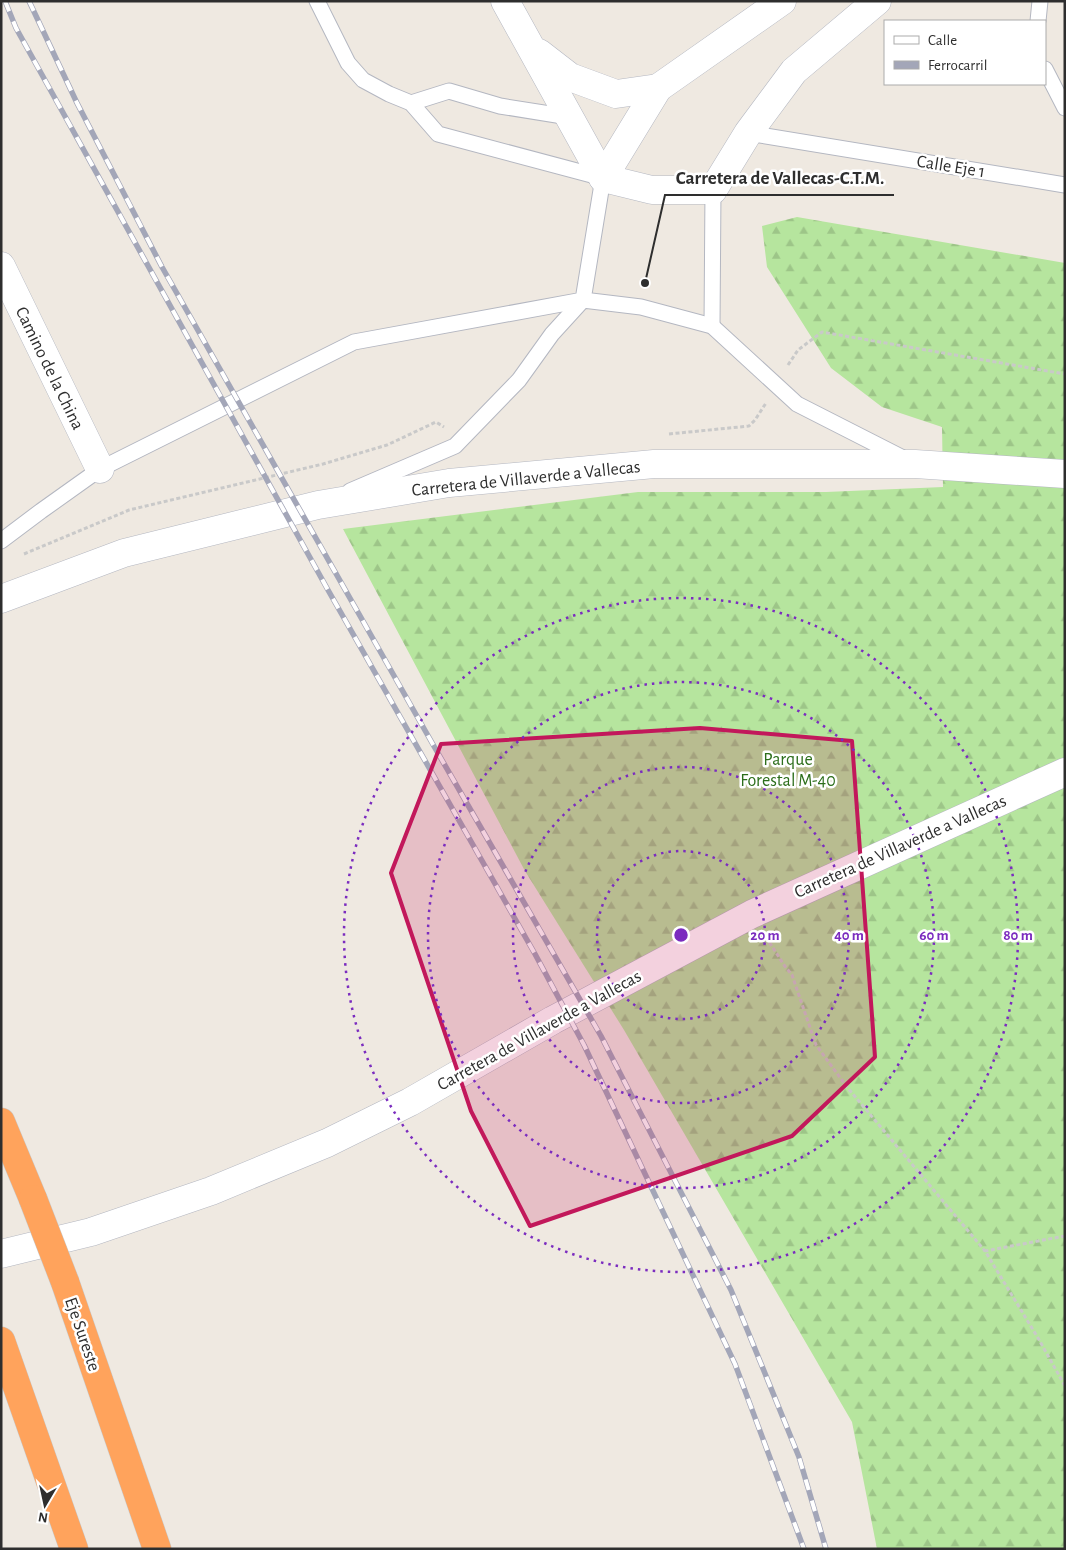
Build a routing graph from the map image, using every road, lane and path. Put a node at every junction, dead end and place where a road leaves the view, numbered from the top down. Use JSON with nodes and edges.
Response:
{"nodes":[{"id":1,"x":316,"y":1,"type":"edge"},
{"id":2,"x":505,"y":1,"type":"edge"},
{"id":3,"x":782,"y":1,"type":"edge"},
{"id":4,"x":877,"y":1,"type":"edge"},
{"id":5,"x":1040,"y":1,"type":"edge"},
{"id":6,"x":1038,"y":20,"type":"edge"},
{"id":7,"x":529,"y":45,"type":"junction"},
{"id":8,"x":1046,"y":71,"type":"edge"},
{"id":9,"x":658,"y":88,"type":"junction"},
{"id":10,"x":411,"y":103,"type":"junction"},
{"id":11,"x":1065,"y":108,"type":"edge"},
{"id":12,"x":569,"y":117,"type":"junction"},
{"id":13,"x":748,"y":133,"type":"junction"},
{"id":14,"x":603,"y":178,"type":"junction"},
{"id":15,"x":1065,"y":185,"type":"edge"},
{"id":16,"x":712,"y":190,"type":"junction"},
{"id":17,"x":1,"y":266,"type":"edge"},
{"id":18,"x":583,"y":300,"type":"junction"},
{"id":19,"x":712,"y":326,"type":"junction"},
{"id":20,"x":798,"y":350,"type":"dead end"},
{"id":21,"x":1065,"y":374,"type":"edge"},
{"id":22,"x":448,"y":429,"type":"dead end"},
{"id":23,"x":915,"y":464,"type":"junction"},
{"id":24,"x":100,"y":469,"type":"junction"},
{"id":25,"x":1065,"y":474,"type":"edge"},
{"id":26,"x":318,"y":505,"type":"junction"},
{"id":27,"x":1,"y":541,"type":"edge"},
{"id":28,"x":16,"y":557,"type":"dead end"},
{"id":29,"x":1,"y":599,"type":"edge"},
{"id":30,"x":1065,"y":772,"type":"edge"},
{"id":31,"x":784,"y":966,"type":"dead end"},
{"id":32,"x":1,"y":1122,"type":"edge"},
{"id":33,"x":1065,"y":1236,"type":"edge"},
{"id":34,"x":985,"y":1251,"type":"junction"},
{"id":35,"x":1,"y":1254,"type":"edge"},
{"id":36,"x":1,"y":1341,"type":"edge"},
{"id":37,"x":1065,"y":1386,"type":"edge"},
{"id":38,"x":74,"y":1549,"type":"edge"},
{"id":39,"x":157,"y":1549,"type":"edge"}],
"edges":[{"from":1,"to":10,"type":"lane"},
{"from":2,"to":7,"type":"main road"},
{"from":3,"to":9,"type":"main road"},
{"from":4,"to":13,"type":"main road"},
{"from":5,"to":6,"type":"lane"},
{"from":7,"to":9,"type":"main road"},
{"from":7,"to":12,"type":"main road"},
{"from":8,"to":11,"type":"lane"},
{"from":9,"to":14,"type":"main road"},
{"from":10,"to":12,"type":"lane"},
{"from":10,"to":14,"type":"lane"},
{"from":12,"to":14,"type":"main road"},
{"from":13,"to":15,"type":"lane","name":"Calle Eje 1"},
{"from":13,"to":16,"type":"main road"},
{"from":14,"to":16,"type":"main road"},
{"from":14,"to":18,"type":"lane"},
{"from":16,"to":19,"type":"lane"},
{"from":17,"to":24,"type":"main road","name":"Camino de la China"},
{"from":18,"to":19,"type":"lane"},
{"from":18,"to":24,"type":"lane"},
{"from":18,"to":26,"type":"lane"},
{"from":19,"to":23,"type":"lane"},
{"from":20,"to":21,"type":"path"},
{"from":22,"to":28,"type":"path"},
{"from":23,"to":25,"type":"main road","name":"Carretera de Villaverde a Vallecas"},
{"from":23,"to":26,"type":"main road","name":"Carretera de Villaverde a Vallecas"},
{"from":24,"to":27,"type":"lane"},
{"from":26,"to":29,"type":"main road","name":"Carretera de Villaverde a Vallecas"},
{"from":30,"to":35,"type":"main road","name":"Carretera de Villaverde a Vallecas"},
{"from":31,"to":34,"type":"path"},
{"from":32,"to":39,"type":"highway","name":"Eje Sureste","bridge":true},
{"from":33,"to":34,"type":"path"},
{"from":34,"to":37,"type":"path"},
{"from":36,"to":38,"type":"highway"}]}
